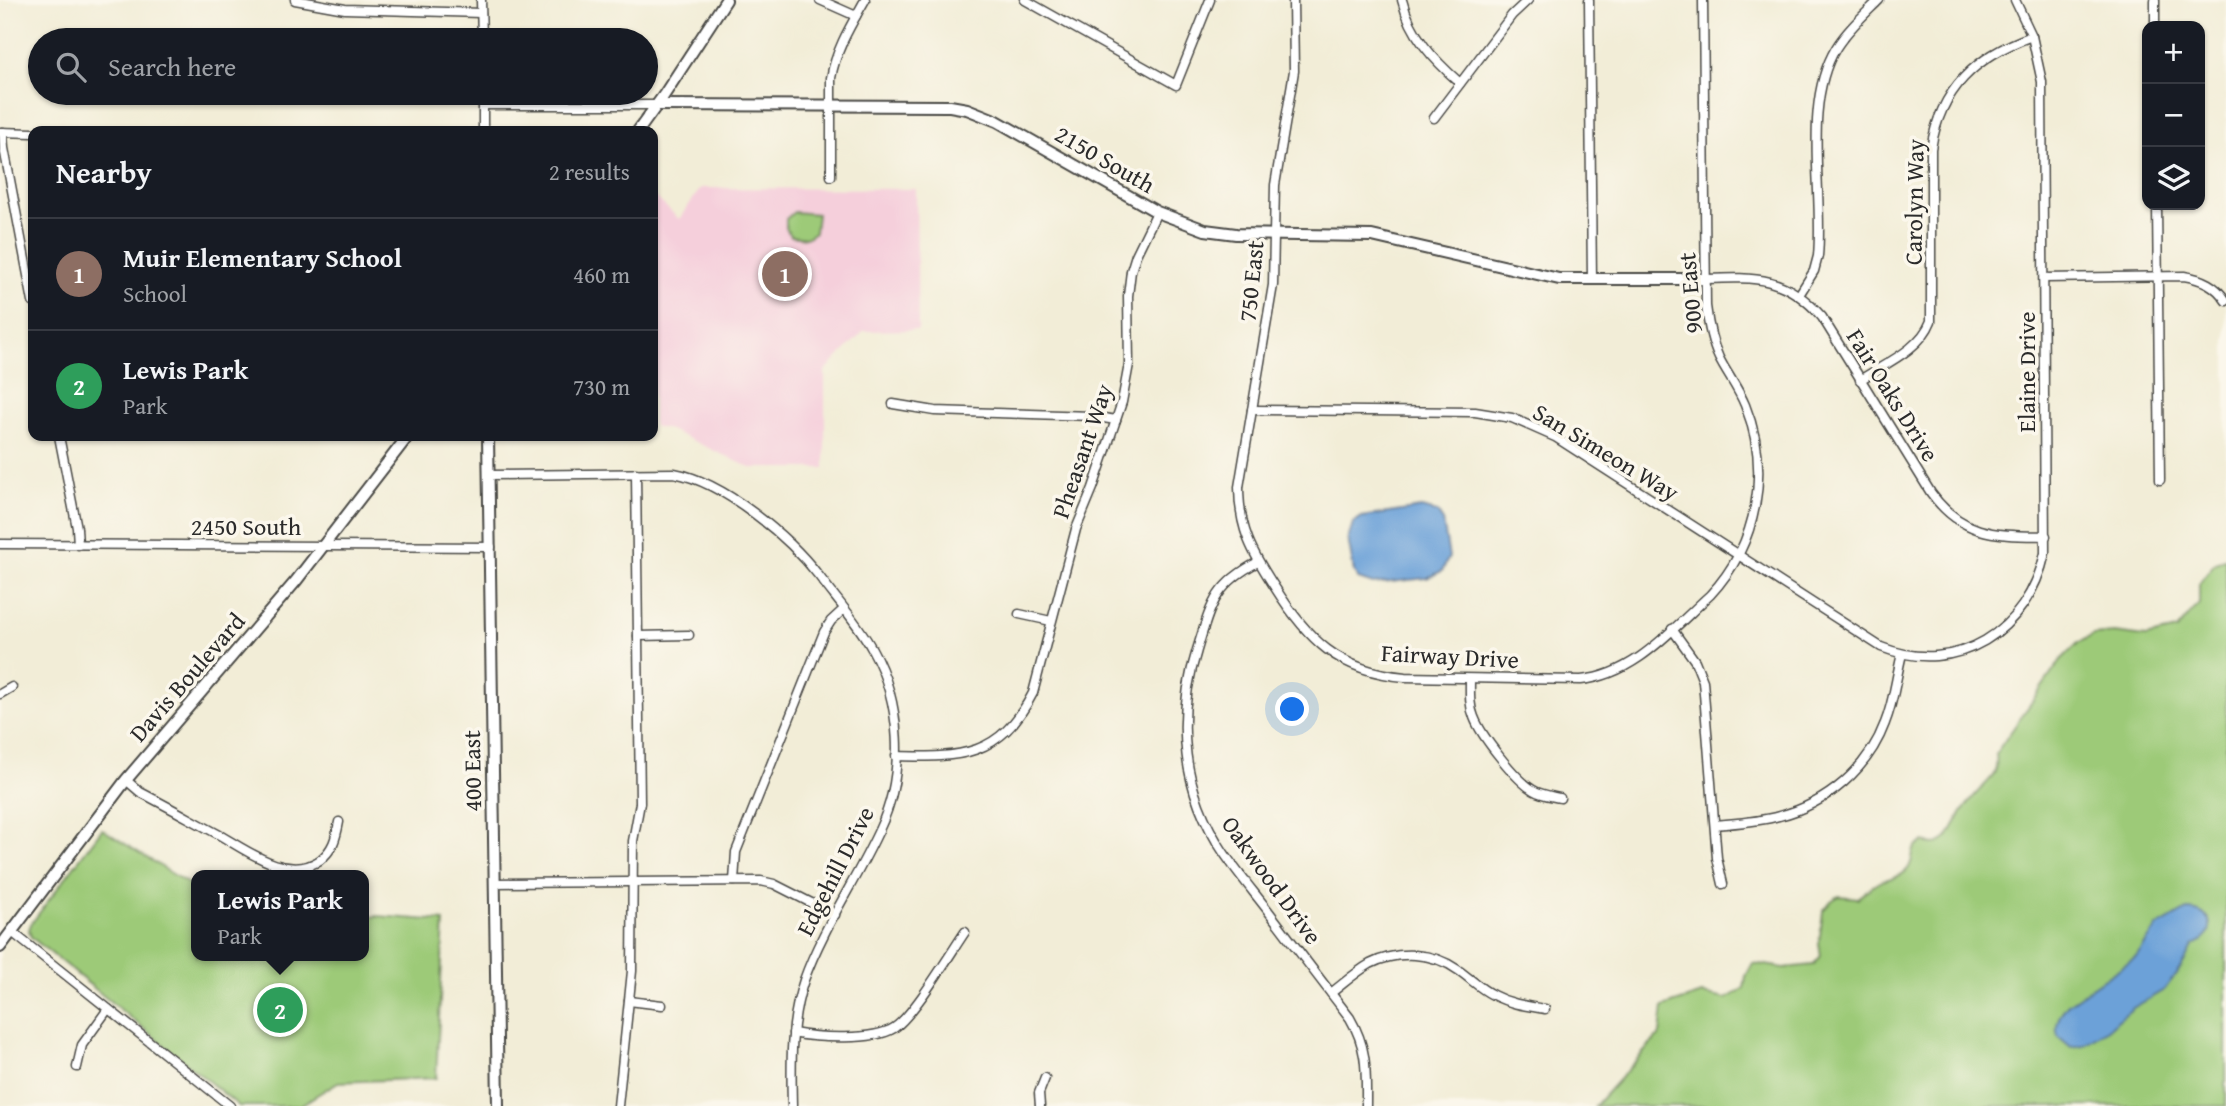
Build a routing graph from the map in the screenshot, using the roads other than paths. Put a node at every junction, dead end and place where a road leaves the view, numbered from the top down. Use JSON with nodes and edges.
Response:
{"nodes":[{"id":1,"x":295,"y":0,"type":"edge"},
{"id":2,"x":481,"y":0,"type":"edge"},
{"id":3,"x":726,"y":0,"type":"edge"},
{"id":4,"x":820,"y":0,"type":"edge"},
{"id":5,"x":865,"y":0,"type":"edge"},
{"id":6,"x":1025,"y":0,"type":"edge"},
{"id":7,"x":1210,"y":0,"type":"edge"},
{"id":8,"x":1293,"y":0,"type":"edge"},
{"id":9,"x":1402,"y":0,"type":"edge"},
{"id":10,"x":1528,"y":0,"type":"edge"},
{"id":11,"x":1589,"y":0,"type":"edge"},
{"id":12,"x":1703,"y":0,"type":"edge"},
{"id":13,"x":1866,"y":0,"type":"edge"},
{"id":14,"x":2015,"y":0,"type":"edge"},
{"id":15,"x":2155,"y":0,"type":"edge"},
{"id":16,"x":1876,"y":3,"type":"edge"},
{"id":17,"x":481,"y":13,"type":"junction"},
{"id":18,"x":856,"y":16,"type":"junction"},
{"id":19,"x":2155,"y":21,"type":"edge"},
{"id":20,"x":482,"y":28,"type":"edge"},
{"id":21,"x":2032,"y":36,"type":"junction"},
{"id":22,"x":1460,"y":83,"type":"junction"},
{"id":23,"x":658,"y":103,"type":"edge"},
{"id":24,"x":483,"y":105,"type":"joint"},
{"id":25,"x":657,"y":105,"type":"junction"},
{"id":26,"x":831,"y":105,"type":"junction"},
{"id":27,"x":1434,"y":118,"type":"dead end"},
{"id":28,"x":483,"y":126,"type":"edge"},
{"id":29,"x":642,"y":126,"type":"edge"},
{"id":30,"x":2,"y":132,"type":"edge"},
{"id":31,"x":28,"y":133,"type":"edge"},
{"id":32,"x":831,"y":176,"type":"dead end"},
{"id":33,"x":2157,"y":210,"type":"edge"},
{"id":34,"x":1157,"y":212,"type":"junction"},
{"id":35,"x":1275,"y":234,"type":"junction"},
{"id":36,"x":28,"y":275,"type":"edge"},
{"id":37,"x":2158,"y":277,"type":"junction"},
{"id":38,"x":2044,"y":278,"type":"junction"},
{"id":39,"x":1706,"y":279,"type":"junction"},
{"id":40,"x":1592,"y":280,"type":"junction"},
{"id":41,"x":2222,"y":288,"type":"edge"},
{"id":42,"x":1799,"y":295,"type":"junction"},
{"id":43,"x":2226,"y":301,"type":"edge"},
{"id":44,"x":1860,"y":380,"type":"junction"},
{"id":45,"x":893,"y":404,"type":"dead end"},
{"id":46,"x":1252,"y":410,"type":"junction"},
{"id":47,"x":1116,"y":420,"type":"junction"},
{"id":48,"x":60,"y":441,"type":"edge"},
{"id":49,"x":404,"y":441,"type":"edge"},
{"id":50,"x":488,"y":441,"type":"edge"},
{"id":51,"x":636,"y":473,"type":"junction"},
{"id":52,"x":490,"y":475,"type":"junction"},
{"id":53,"x":2160,"y":480,"type":"dead end"},
{"id":54,"x":2046,"y":536,"type":"junction"},
{"id":55,"x":0,"y":544,"type":"edge"},
{"id":56,"x":78,"y":545,"type":"junction"},
{"id":57,"x":325,"y":546,"type":"junction"},
{"id":58,"x":491,"y":547,"type":"junction"},
{"id":59,"x":1737,"y":556,"type":"junction"},
{"id":60,"x":1258,"y":562,"type":"junction"},
{"id":61,"x":844,"y":609,"type":"junction"},
{"id":62,"x":1019,"y":614,"type":"dead end"},
{"id":63,"x":1052,"y":621,"type":"junction"},
{"id":64,"x":1672,"y":629,"type":"junction"},
{"id":65,"x":689,"y":635,"type":"dead end"},
{"id":66,"x":638,"y":636,"type":"junction"},
{"id":67,"x":1902,"y":654,"type":"junction"},
{"id":68,"x":1470,"y":679,"type":"junction"},
{"id":69,"x":12,"y":687,"type":"dead end"},
{"id":70,"x":0,"y":694,"type":"edge"},
{"id":71,"x":896,"y":756,"type":"junction"},
{"id":72,"x":126,"y":780,"type":"junction"},
{"id":73,"x":1560,"y":798,"type":"dead end"},
{"id":74,"x":339,"y":822,"type":"dead end"},
{"id":75,"x":1715,"y":825,"type":"junction"},
{"id":76,"x":734,"y":881,"type":"junction"},
{"id":77,"x":632,"y":882,"type":"junction"},
{"id":78,"x":495,"y":883,"type":"junction"},
{"id":79,"x":1723,"y":884,"type":"dead end"},
{"id":80,"x":835,"y":915,"type":"junction"},
{"id":81,"x":12,"y":932,"type":"junction"},
{"id":82,"x":965,"y":932,"type":"dead end"},
{"id":83,"x":0,"y":947,"type":"edge"},
{"id":84,"x":1331,"y":993,"type":"junction"},
{"id":85,"x":629,"y":1001,"type":"junction"},
{"id":86,"x":662,"y":1005,"type":"dead end"},
{"id":87,"x":108,"y":1009,"type":"junction"},
{"id":88,"x":1545,"y":1009,"type":"dead end"},
{"id":89,"x":793,"y":1033,"type":"junction"},
{"id":90,"x":77,"y":1067,"type":"dead end"},
{"id":91,"x":1045,"y":1078,"type":"dead end"},
{"id":92,"x":230,"y":1106,"type":"edge"},
{"id":93,"x":498,"y":1106,"type":"edge"},
{"id":94,"x":618,"y":1106,"type":"edge"},
{"id":95,"x":792,"y":1106,"type":"edge"},
{"id":96,"x":1040,"y":1106,"type":"edge"},
{"id":97,"x":1366,"y":1106,"type":"edge"}],
"edges":[{"from":1,"to":17,"type":"street"},
{"from":2,"to":17,"type":"street"},
{"from":3,"to":23,"type":"street"},
{"from":4,"to":18,"type":"street"},
{"from":5,"to":18,"type":"street"},
{"from":6,"to":7,"type":"street"},
{"from":8,"to":35,"type":"street","name":"750 East"},
{"from":9,"to":22,"type":"street"},
{"from":10,"to":22,"type":"street"},
{"from":11,"to":40,"type":"street"},
{"from":12,"to":39,"type":"street","name":"900 East"},
{"from":13,"to":16,"type":"street"},
{"from":14,"to":21,"type":"street","name":"Elaine Drive"},
{"from":15,"to":19,"type":"street"},
{"from":16,"to":42,"type":"street"},
{"from":17,"to":20,"type":"street"},
{"from":18,"to":26,"type":"street"},
{"from":21,"to":38,"type":"street","name":"Elaine Drive"},
{"from":21,"to":44,"type":"street","name":"Carolyn Way"},
{"from":22,"to":27,"type":"street"},
{"from":24,"to":25,"type":"street","name":"2150 South"},
{"from":24,"to":28,"type":"street"},
{"from":25,"to":26,"type":"street","name":"2150 South"},
{"from":25,"to":29,"type":"street"},
{"from":26,"to":32,"type":"street"},
{"from":26,"to":34,"type":"street","name":"2150 South"},
{"from":30,"to":31,"type":"street"},
{"from":30,"to":36,"type":"street"},
{"from":33,"to":37,"type":"street"},
{"from":34,"to":35,"type":"street","name":"2150 South"},
{"from":34,"to":47,"type":"street","name":"Pheasant Way"},
{"from":35,"to":40,"type":"street","name":"2150 South"},
{"from":35,"to":46,"type":"street","name":"750 East"},
{"from":37,"to":38,"type":"street"},
{"from":37,"to":41,"type":"street"},
{"from":37,"to":53,"type":"street"},
{"from":38,"to":54,"type":"street","name":"Elaine Drive"},
{"from":39,"to":40,"type":"street","name":"2150 South"},
{"from":39,"to":42,"type":"street","name":"Fair Oaks Drive"},
{"from":39,"to":59,"type":"street","name":"900 East"},
{"from":41,"to":43,"type":"street"},
{"from":42,"to":44,"type":"street","name":"Fair Oaks Drive"},
{"from":44,"to":54,"type":"street","name":"Fair Oaks Drive"},
{"from":45,"to":47,"type":"street"},
{"from":46,"to":59,"type":"street","name":"San Simeon Way"},
{"from":46,"to":60,"type":"street","name":"750 East"},
{"from":47,"to":63,"type":"street","name":"Pheasant Way"},
{"from":48,"to":56,"type":"street"},
{"from":49,"to":57,"type":"street","name":"Davis Boulevard"},
{"from":50,"to":52,"type":"street","name":"400 East"},
{"from":51,"to":52,"type":"street","name":"Edgehill Drive"},
{"from":51,"to":61,"type":"street","name":"Edgehill Drive"},
{"from":51,"to":66,"type":"street"},
{"from":52,"to":58,"type":"street","name":"400 East"},
{"from":54,"to":67,"type":"street","name":"Elaine Drive"},
{"from":55,"to":56,"type":"street","name":"2450 South"},
{"from":56,"to":57,"type":"street","name":"2450 South"},
{"from":57,"to":58,"type":"street","name":"2450 South"},
{"from":57,"to":72,"type":"street","name":"Davis Boulevard"},
{"from":58,"to":78,"type":"street","name":"400 East"},
{"from":59,"to":64,"type":"street","name":"900 East"},
{"from":59,"to":67,"type":"street","name":"San Simeon Way"},
{"from":60,"to":68,"type":"street","name":"Fairway Drive"},
{"from":60,"to":84,"type":"street","name":"Oakwood Drive"},
{"from":61,"to":71,"type":"street","name":"Edgehill Drive"},
{"from":61,"to":76,"type":"street"},
{"from":62,"to":63,"type":"street"},
{"from":63,"to":71,"type":"street","name":"Pheasant Way"},
{"from":64,"to":68,"type":"street","name":"Fairway Drive"},
{"from":64,"to":75,"type":"street"},
{"from":65,"to":66,"type":"street"},
{"from":66,"to":77,"type":"street"},
{"from":67,"to":75,"type":"street"},
{"from":68,"to":73,"type":"street"},
{"from":69,"to":70,"type":"street"},
{"from":71,"to":80,"type":"street","name":"Edgehill Drive"},
{"from":72,"to":74,"type":"street"},
{"from":72,"to":81,"type":"street","name":"Davis Boulevard"},
{"from":75,"to":79,"type":"street"},
{"from":76,"to":77,"type":"street"},
{"from":76,"to":80,"type":"street"},
{"from":77,"to":78,"type":"street"},
{"from":77,"to":85,"type":"street"},
{"from":78,"to":93,"type":"street","name":"400 East"},
{"from":80,"to":89,"type":"street","name":"Edgehill Drive"},
{"from":81,"to":83,"type":"street","name":"Davis Boulevard"},
{"from":81,"to":87,"type":"street"},
{"from":82,"to":89,"type":"street"},
{"from":84,"to":88,"type":"street"},
{"from":84,"to":97,"type":"street","name":"Oakwood Drive"},
{"from":85,"to":86,"type":"street"},
{"from":85,"to":94,"type":"street"},
{"from":87,"to":90,"type":"street"},
{"from":87,"to":92,"type":"street"},
{"from":89,"to":95,"type":"street","name":"Edgehill Drive"},
{"from":91,"to":96,"type":"street"}]}
